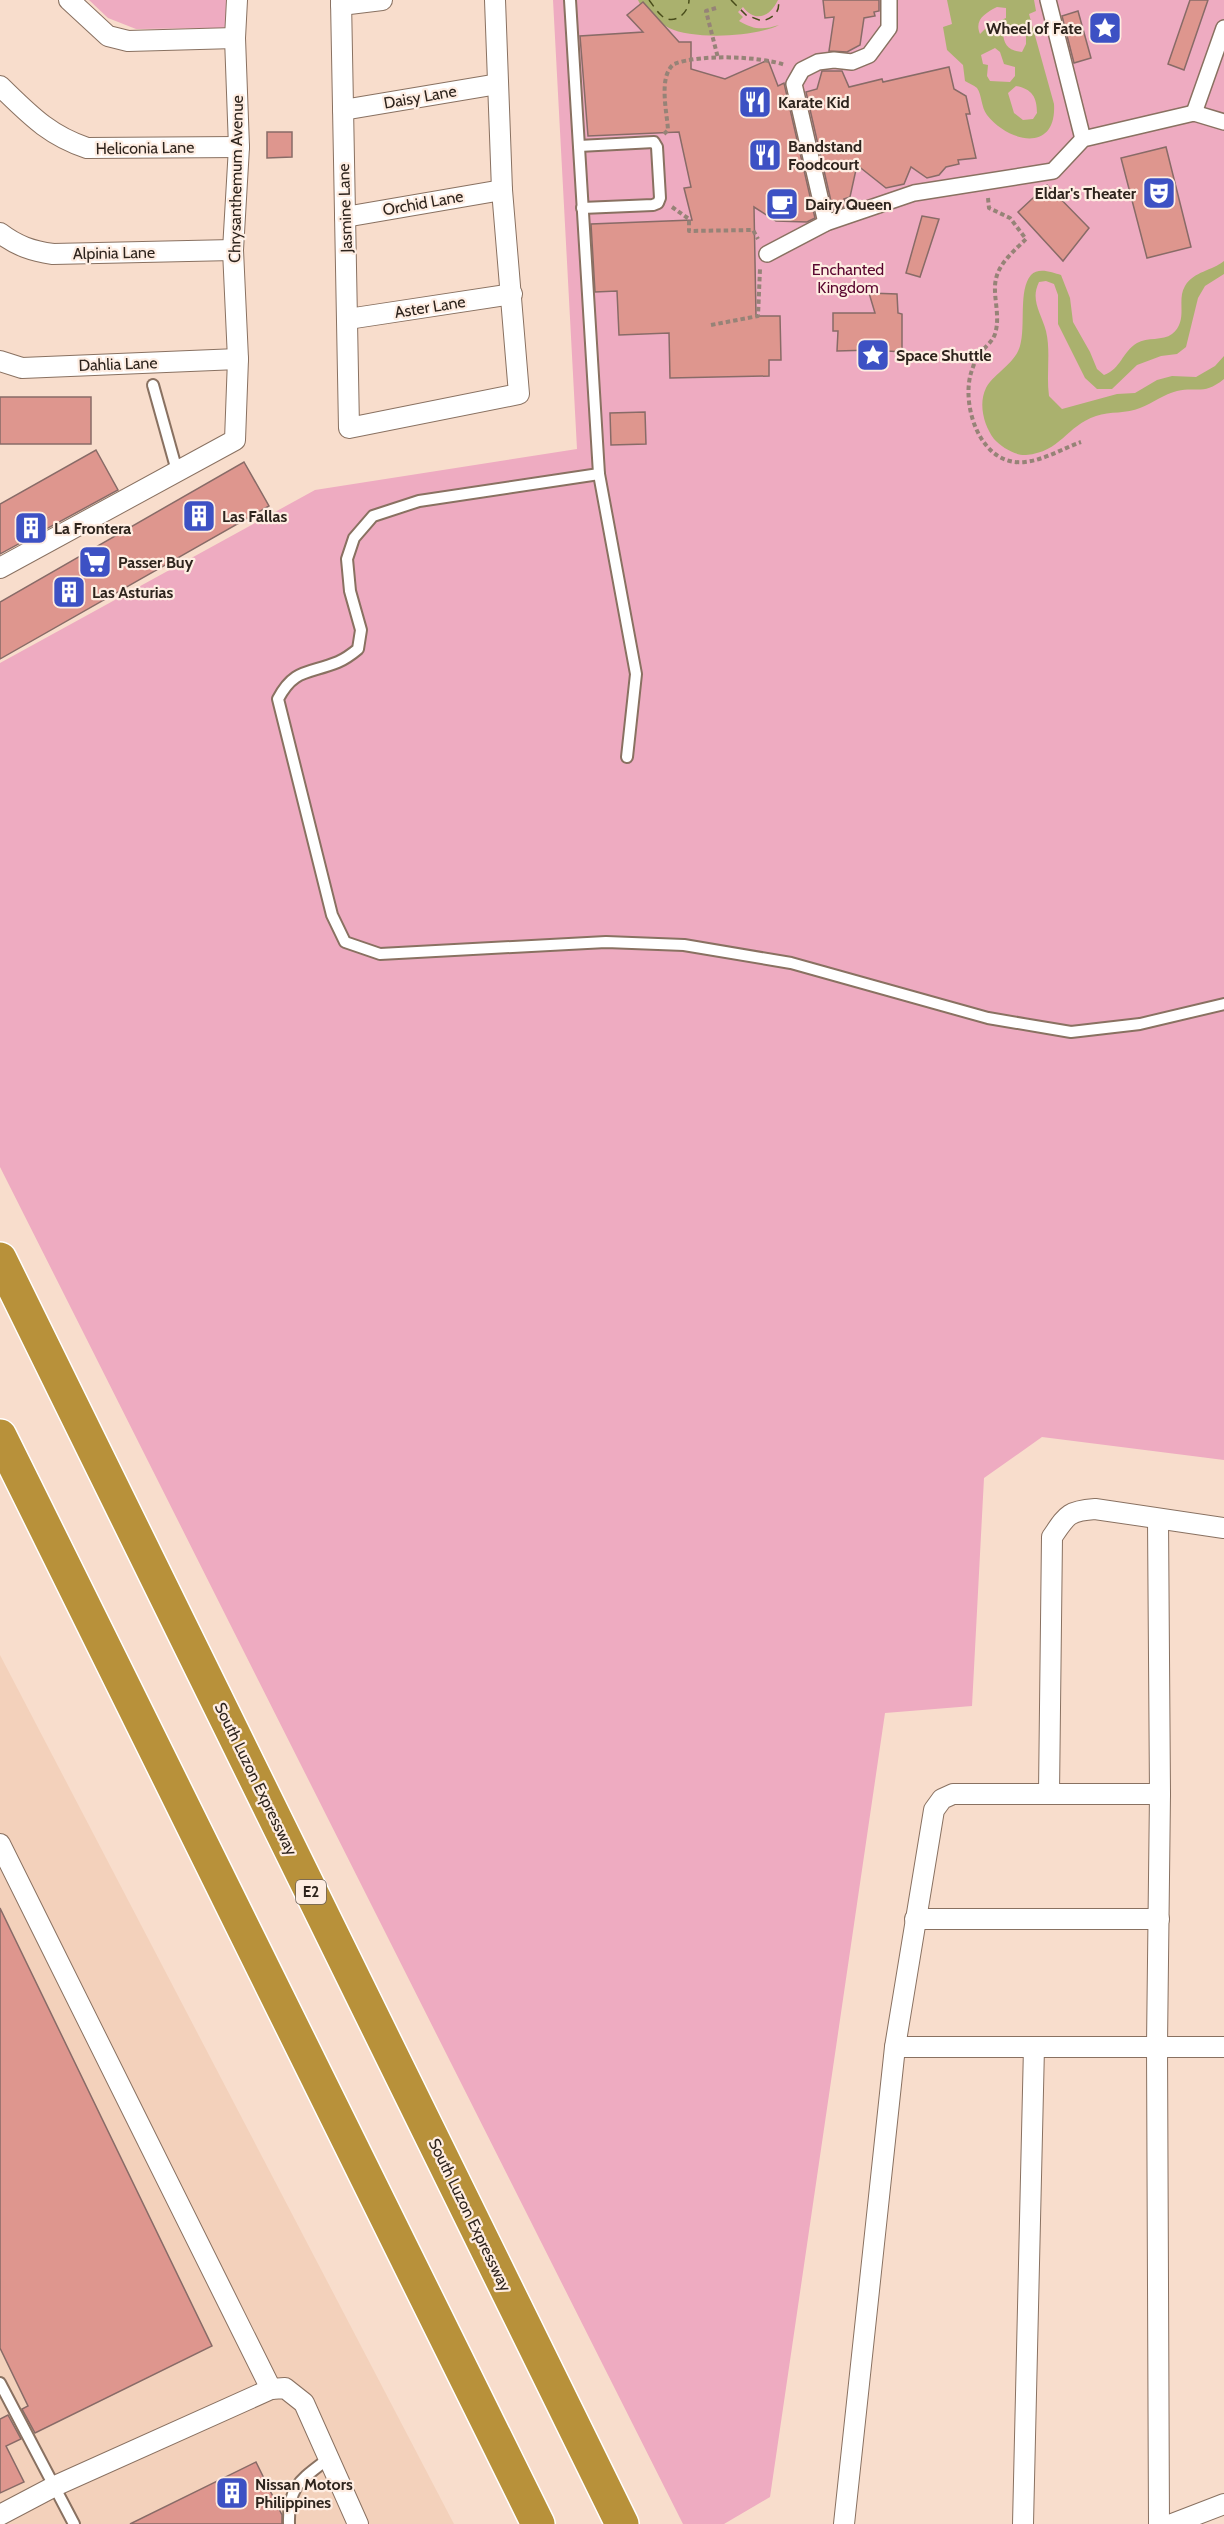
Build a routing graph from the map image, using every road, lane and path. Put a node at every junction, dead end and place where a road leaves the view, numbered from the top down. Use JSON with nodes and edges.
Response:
{"nodes":[{"id":1,"x":69,"y":0,"type":"edge"},
{"id":2,"x":237,"y":0,"type":"edge"},
{"id":3,"x":382,"y":0,"type":"edge"},
{"id":4,"x":495,"y":0,"type":"edge"},
{"id":5,"x":570,"y":0,"type":"edge"},
{"id":6,"x":889,"y":0,"type":"edge"},
{"id":7,"x":1048,"y":0,"type":"edge"},
{"id":8,"x":341,"y":2,"type":"edge"},
{"id":9,"x":716,"y":8,"type":"dead end"},
{"id":10,"x":1224,"y":28,"type":"edge"},
{"id":11,"x":235,"y":38,"type":"junction"},
{"id":12,"x":718,"y":58,"type":"junction"},
{"id":13,"x":802,"y":70,"type":"junction"},
{"id":14,"x":498,"y":84,"type":"junction"},
{"id":15,"x":0,"y":86,"type":"edge"},
{"id":16,"x":342,"y":110,"type":"junction"},
{"id":17,"x":1194,"y":113,"type":"junction"},
{"id":18,"x":1224,"y":122,"type":"edge"},
{"id":19,"x":1083,"y":140,"type":"junction"},
{"id":20,"x":656,"y":144,"type":"junction"},
{"id":21,"x":579,"y":146,"type":"junction"},
{"id":22,"x":239,"y":147,"type":"junction"},
{"id":23,"x":985,"y":182,"type":"junction"},
{"id":24,"x":502,"y":190,"type":"junction"},
{"id":25,"x":660,"y":198,"type":"junction"},
{"id":26,"x":582,"y":208,"type":"junction"},
{"id":27,"x":345,"y":217,"type":"junction"},
{"id":28,"x":826,"y":223,"type":"junction"},
{"id":29,"x":0,"y":233,"type":"edge"},
{"id":30,"x":233,"y":250,"type":"junction"},
{"id":31,"x":767,"y":254,"type":"junction"},
{"id":32,"x":512,"y":294,"type":"junction"},
{"id":33,"x":348,"y":320,"type":"junction"},
{"id":34,"x":711,"y":325,"type":"dead end"},
{"id":35,"x":238,"y":359,"type":"junction"},
{"id":36,"x":0,"y":361,"type":"edge"},
{"id":37,"x":153,"y":386,"type":"dead end"},
{"id":38,"x":1082,"y":442,"type":"dead end"},
{"id":39,"x":177,"y":471,"type":"junction"},
{"id":40,"x":599,"y":474,"type":"junction"},
{"id":41,"x":0,"y":568,"type":"edge"},
{"id":42,"x":627,"y":757,"type":"dead end"},
{"id":43,"x":1224,"y":1004,"type":"edge"},
{"id":44,"x":0,"y":1259,"type":"edge"},
{"id":45,"x":0,"y":1436,"type":"edge"},
{"id":46,"x":1158,"y":1520,"type":"junction"},
{"id":47,"x":1224,"y":1528,"type":"edge"},
{"id":48,"x":1049,"y":1793,"type":"junction"},
{"id":49,"x":1160,"y":1794,"type":"junction"},
{"id":50,"x":0,"y":1844,"type":"edge"},
{"id":51,"x":915,"y":1919,"type":"junction"},
{"id":52,"x":1159,"y":1919,"type":"junction"},
{"id":53,"x":1157,"y":2045,"type":"junction"},
{"id":54,"x":895,"y":2047,"type":"junction"},
{"id":55,"x":1034,"y":2047,"type":"junction"},
{"id":56,"x":1224,"y":2047,"type":"edge"},
{"id":57,"x":0,"y":2383,"type":"edge"},
{"id":58,"x":271,"y":2389,"type":"junction"},
{"id":59,"x":329,"y":2458,"type":"junction"},
{"id":60,"x":55,"y":2486,"type":"junction"},
{"id":61,"x":1224,"y":2504,"type":"edge"},
{"id":62,"x":3,"y":2518,"type":"edge"},
{"id":63,"x":74,"y":2524,"type":"edge"},
{"id":64,"x":289,"y":2524,"type":"edge"},
{"id":65,"x":358,"y":2524,"type":"edge"},
{"id":66,"x":538,"y":2524,"type":"edge"},
{"id":67,"x":622,"y":2524,"type":"edge"},
{"id":68,"x":844,"y":2524,"type":"edge"},
{"id":69,"x":1023,"y":2524,"type":"edge"},
{"id":70,"x":1159,"y":2524,"type":"edge"},
{"id":71,"x":1172,"y":2524,"type":"edge"}],
"edges":[{"from":1,"to":11,"type":"street"},
{"from":2,"to":11,"type":"street","name":"Chrysanthemum Avenue"},
{"from":3,"to":8,"type":"street"},
{"from":4,"to":14,"type":"street"},
{"from":5,"to":21,"type":"lane"},
{"from":6,"to":13,"type":"street"},
{"from":7,"to":19,"type":"street"},
{"from":8,"to":16,"type":"street","name":"Jasmine Lane"},
{"from":9,"to":12,"type":"path"},
{"from":10,"to":17,"type":"street"},
{"from":11,"to":22,"type":"street","name":"Chrysanthemum Avenue"},
{"from":12,"to":13,"type":"path"},
{"from":12,"to":20,"type":"path"},
{"from":13,"to":28,"type":"street"},
{"from":14,"to":16,"type":"street","name":"Daisy Lane"},
{"from":14,"to":24,"type":"street"},
{"from":15,"to":22,"type":"street","name":"Heliconia Lane"},
{"from":16,"to":27,"type":"street","name":"Jasmine Lane"},
{"from":17,"to":18,"type":"street"},
{"from":17,"to":19,"type":"street"},
{"from":19,"to":23,"type":"street"},
{"from":20,"to":21,"type":"lane"},
{"from":20,"to":25,"type":"lane"},
{"from":21,"to":26,"type":"lane"},
{"from":22,"to":30,"type":"street","name":"Chrysanthemum Avenue"},
{"from":23,"to":28,"type":"street"},
{"from":23,"to":38,"type":"path"},
{"from":24,"to":27,"type":"street","name":"Orchid Lane"},
{"from":24,"to":32,"type":"street"},
{"from":25,"to":26,"type":"lane"},
{"from":25,"to":31,"type":"path"},
{"from":26,"to":40,"type":"lane"},
{"from":27,"to":33,"type":"street","name":"Jasmine Lane"},
{"from":28,"to":31,"type":"street"},
{"from":29,"to":30,"type":"street","name":"Alpinia Lane"},
{"from":30,"to":35,"type":"street","name":"Chrysanthemum Avenue"},
{"from":31,"to":34,"type":"path"},
{"from":32,"to":33,"type":"street","name":"Aster Lane"},
{"from":32,"to":33,"type":"street","name":"Jasmine Lane"},
{"from":35,"to":36,"type":"street","name":"Dahlia Lane"},
{"from":35,"to":39,"type":"street","name":"Chrysanthemum Avenue"},
{"from":37,"to":39,"type":"lane"},
{"from":39,"to":41,"type":"street"},
{"from":40,"to":42,"type":"lane"},
{"from":40,"to":43,"type":"lane"},
{"from":44,"to":67,"type":"highway","name":"South Luzon Expressway","number":"E2"},
{"from":45,"to":66,"type":"highway"},
{"from":46,"to":47,"type":"street"},
{"from":46,"to":48,"type":"street"},
{"from":46,"to":49,"type":"street"},
{"from":48,"to":49,"type":"street"},
{"from":48,"to":51,"type":"street"},
{"from":49,"to":52,"type":"street"},
{"from":50,"to":58,"type":"street"},
{"from":51,"to":52,"type":"street"},
{"from":51,"to":54,"type":"street"},
{"from":52,"to":53,"type":"street"},
{"from":53,"to":55,"type":"street"},
{"from":53,"to":56,"type":"street"},
{"from":53,"to":70,"type":"street"},
{"from":54,"to":55,"type":"street"},
{"from":54,"to":68,"type":"street"},
{"from":55,"to":69,"type":"street"},
{"from":57,"to":60,"type":"lane"},
{"from":58,"to":59,"type":"street"},
{"from":58,"to":60,"type":"street"},
{"from":59,"to":64,"type":"lane"},
{"from":59,"to":65,"type":"street"},
{"from":60,"to":62,"type":"street"},
{"from":60,"to":63,"type":"lane"},
{"from":61,"to":71,"type":"street"}]}
